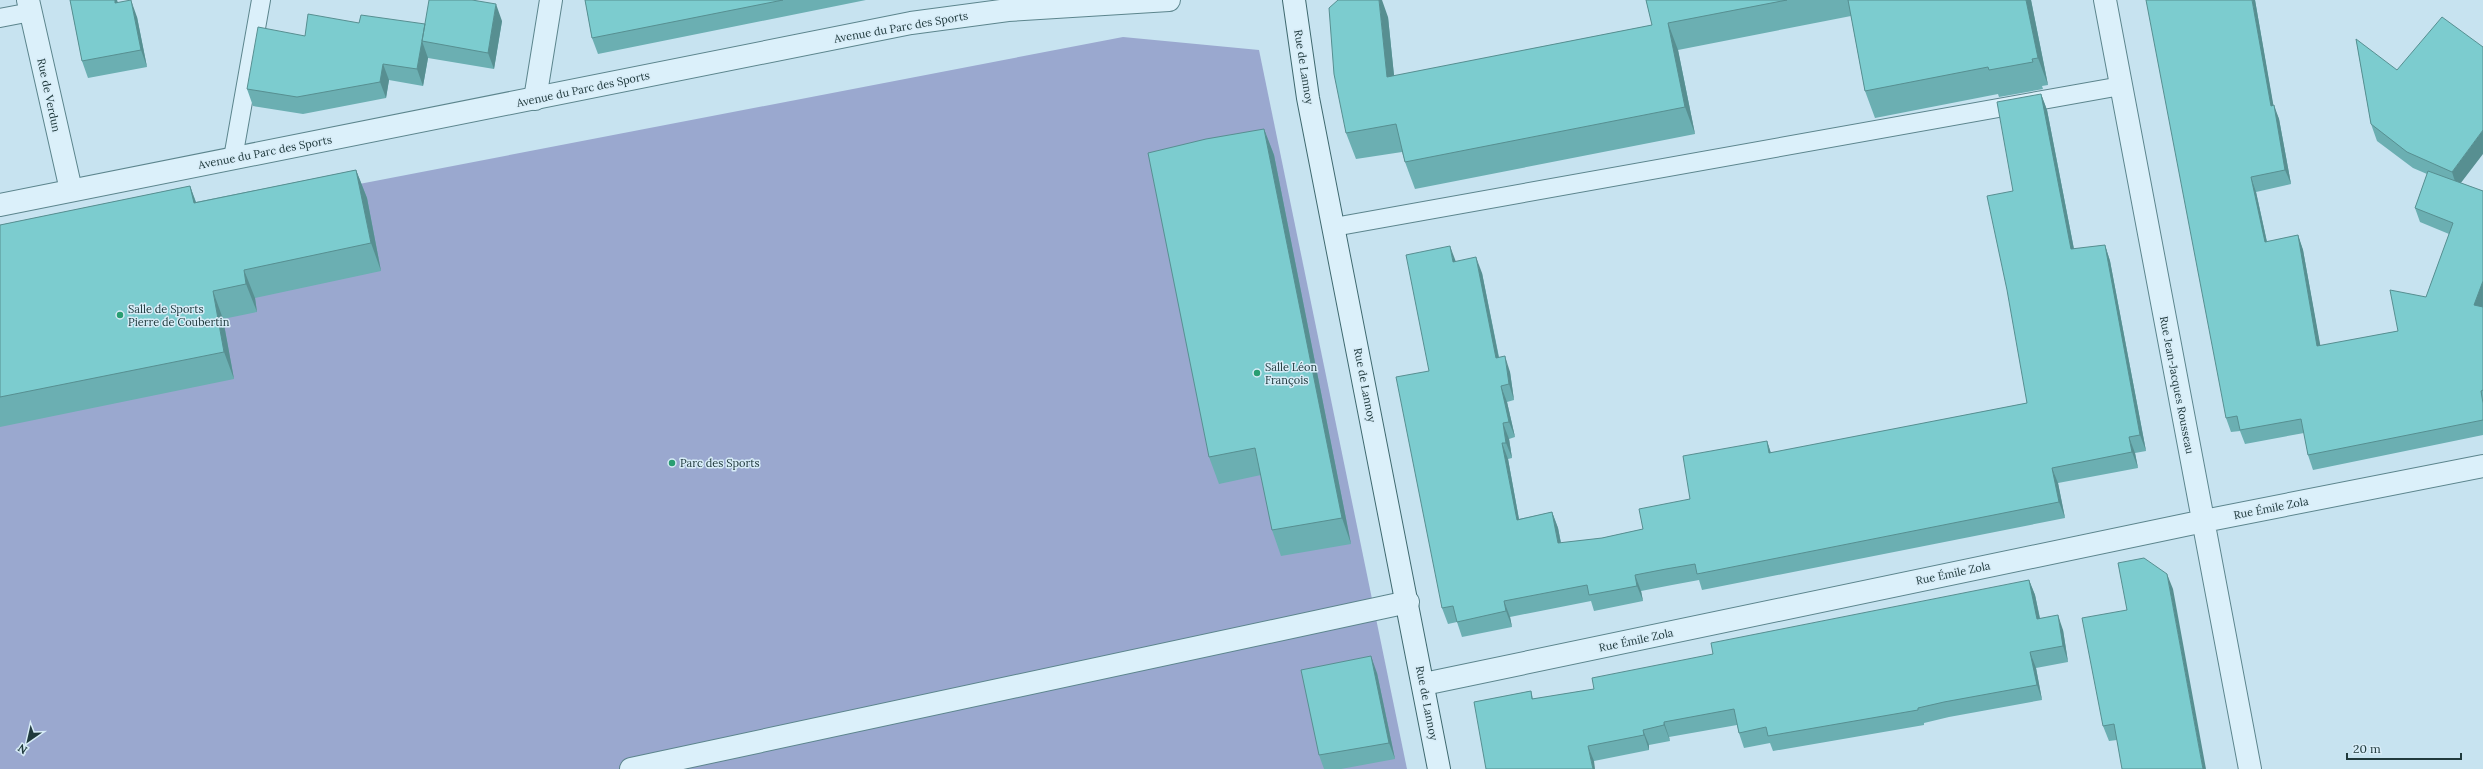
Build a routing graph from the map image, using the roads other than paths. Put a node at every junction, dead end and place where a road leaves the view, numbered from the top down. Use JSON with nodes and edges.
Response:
{"nodes":[{"id":1,"x":261,"y":0,"type":"edge"},
{"id":2,"x":551,"y":0,"type":"edge"},
{"id":3,"x":1170,"y":0,"type":"edge"},
{"id":4,"x":1294,"y":0,"type":"edge"},
{"id":5,"x":2105,"y":0,"type":"edge"},
{"id":6,"x":30,"y":6,"type":"edge"},
{"id":7,"x":0,"y":18,"type":"edge"},
{"id":8,"x":2121,"y":86,"type":"junction"},
{"id":9,"x":534,"y":99,"type":"junction"},
{"id":10,"x":233,"y":158,"type":"junction"},
{"id":11,"x":71,"y":190,"type":"junction"},
{"id":12,"x":0,"y":205,"type":"edge"},
{"id":13,"x":1334,"y":227,"type":"junction"},
{"id":14,"x":2483,"y":466,"type":"edge"},
{"id":15,"x":2204,"y":521,"type":"junction"},
{"id":16,"x":1408,"y":602,"type":"junction"},
{"id":17,"x":1424,"y":684,"type":"junction"},
{"id":18,"x":631,"y":769,"type":"edge"},
{"id":19,"x":1439,"y":769,"type":"edge"},
{"id":20,"x":2250,"y":769,"type":"edge"}],
"edges":[{"from":1,"to":10,"type":"lane"},
{"from":2,"to":9,"type":"street"},
{"from":3,"to":9,"type":"street","name":"Avenue du Parc des Sports"},
{"from":4,"to":13,"type":"street","name":"Rue de Lannoy"},
{"from":5,"to":8,"type":"street","name":"Rue Jean-Jacques Rousseau"},
{"from":6,"to":7,"type":"lane"},
{"from":6,"to":11,"type":"street","name":"Rue de Verdun"},
{"from":8,"to":13,"type":"lane"},
{"from":8,"to":15,"type":"street","name":"Rue Jean-Jacques Rousseau"},
{"from":9,"to":10,"type":"street","name":"Avenue du Parc des Sports"},
{"from":10,"to":11,"type":"street","name":"Avenue du Parc des Sports"},
{"from":11,"to":12,"type":"street","name":"Avenue du Parc des Sports"},
{"from":13,"to":16,"type":"street","name":"Rue de Lannoy"},
{"from":14,"to":15,"type":"street","name":"Rue Émile Zola"},
{"from":15,"to":17,"type":"street","name":"Rue Émile Zola"},
{"from":15,"to":20,"type":"street","name":"Rue Jean-Jacques Rousseau"},
{"from":16,"to":17,"type":"street","name":"Rue de Lannoy"},
{"from":16,"to":18,"type":"street"},
{"from":17,"to":19,"type":"street","name":"Rue de Lannoy"}]}
